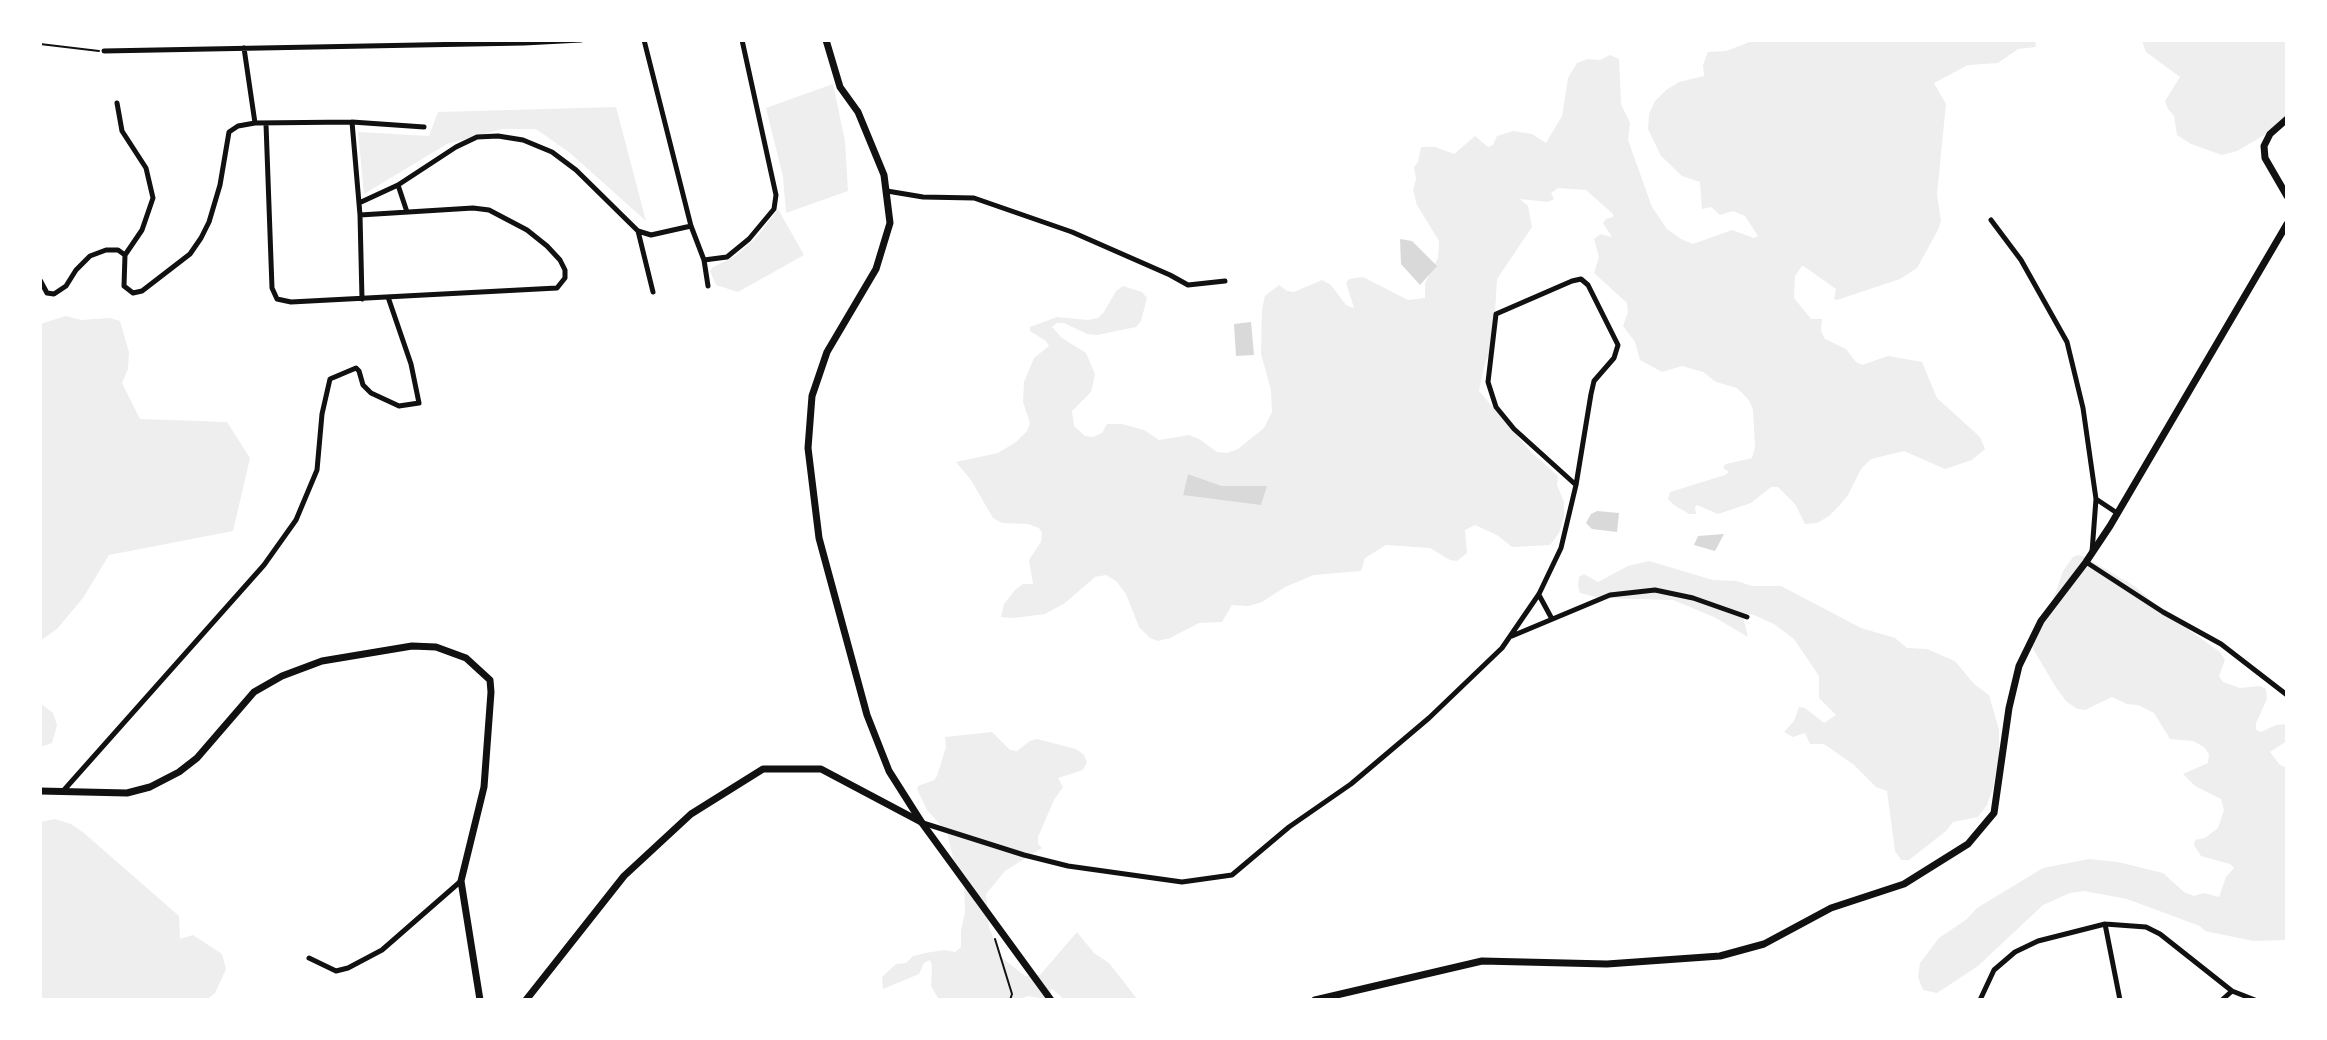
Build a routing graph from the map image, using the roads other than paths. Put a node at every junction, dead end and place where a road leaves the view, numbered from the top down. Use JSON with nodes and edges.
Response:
{"nodes":[{"id":1,"x":581,"y":40,"type":"edge"},
{"id":2,"x":644,"y":40,"type":"edge"},
{"id":3,"x":742,"y":40,"type":"edge"},
{"id":4,"x":826,"y":40,"type":"edge"},
{"id":5,"x":244,"y":48,"type":"junction"},
{"id":6,"x":104,"y":51,"type":"road end"},
{"id":7,"x":117,"y":103,"type":"dead end"},
{"id":8,"x":2287,"y":119,"type":"edge"},
{"id":9,"x":352,"y":122,"type":"junction"},
{"id":10,"x":255,"y":123,"type":"junction"},
{"id":11,"x":266,"y":124,"type":"junction"},
{"id":12,"x":424,"y":127,"type":"dead end"},
{"id":13,"x":398,"y":185,"type":"junction"},
{"id":14,"x":887,"y":191,"type":"junction"},
{"id":15,"x":2287,"y":196,"type":"edge"},
{"id":16,"x":359,"y":203,"type":"junction"},
{"id":17,"x":407,"y":212,"type":"junction"},
{"id":18,"x":360,"y":215,"type":"junction"},
{"id":19,"x":1991,"y":220,"type":"dead end"},
{"id":20,"x":2287,"y":224,"type":"edge"},
{"id":21,"x":691,"y":226,"type":"junction"},
{"id":22,"x":638,"y":231,"type":"junction"},
{"id":23,"x":125,"y":255,"type":"junction"},
{"id":24,"x":704,"y":260,"type":"junction"},
{"id":25,"x":40,"y":280,"type":"edge"},
{"id":26,"x":1225,"y":281,"type":"dead end"},
{"id":27,"x":708,"y":286,"type":"dead end"},
{"id":28,"x":653,"y":292,"type":"dead end"},
{"id":29,"x":388,"y":297,"type":"junction"},
{"id":30,"x":362,"y":299,"type":"junction"},
{"id":31,"x":1576,"y":485,"type":"junction"},
{"id":32,"x":2096,"y":499,"type":"junction"},
{"id":33,"x":2117,"y":513,"type":"junction"},
{"id":34,"x":2092,"y":553,"type":"junction"},
{"id":35,"x":2086,"y":562,"type":"junction"},
{"id":36,"x":1539,"y":594,"type":"junction"},
{"id":37,"x":1747,"y":617,"type":"dead end"},
{"id":38,"x":1552,"y":619,"type":"junction"},
{"id":39,"x":1511,"y":636,"type":"junction"},
{"id":40,"x":2287,"y":695,"type":"edge"},
{"id":41,"x":64,"y":790,"type":"junction"},
{"id":42,"x":40,"y":791,"type":"edge"},
{"id":43,"x":922,"y":823,"type":"junction"},
{"id":44,"x":461,"y":881,"type":"junction"},
{"id":45,"x":2105,"y":924,"type":"junction"},
{"id":46,"x":309,"y":958,"type":"dead end"},
{"id":47,"x":2232,"y":991,"type":"junction"},
{"id":48,"x":480,"y":1000,"type":"edge"},
{"id":49,"x":526,"y":1000,"type":"edge"},
{"id":50,"x":1051,"y":1000,"type":"edge"},
{"id":51,"x":1315,"y":1000,"type":"edge"},
{"id":52,"x":1980,"y":1000,"type":"edge"},
{"id":53,"x":2120,"y":1000,"type":"edge"},
{"id":54,"x":2222,"y":1000,"type":"edge"},
{"id":55,"x":2255,"y":1000,"type":"edge"}],
"edges":[{"from":1,"to":5,"type":"street"},
{"from":2,"to":21,"type":"street"},
{"from":3,"to":24,"type":"street"},
{"from":4,"to":14,"type":"street"},
{"from":5,"to":6,"type":"street"},
{"from":5,"to":10,"type":"street"},
{"from":7,"to":23,"type":"street"},
{"from":8,"to":15,"type":"street"},
{"from":9,"to":11,"type":"street"},
{"from":9,"to":12,"type":"street"},
{"from":9,"to":16,"type":"street"},
{"from":10,"to":11,"type":"street"},
{"from":10,"to":23,"type":"street"},
{"from":11,"to":30,"type":"street"},
{"from":13,"to":16,"type":"street"},
{"from":13,"to":17,"type":"street"},
{"from":13,"to":22,"type":"street"},
{"from":14,"to":26,"type":"street"},
{"from":14,"to":43,"type":"street"},
{"from":16,"to":18,"type":"street"},
{"from":17,"to":18,"type":"street"},
{"from":17,"to":29,"type":"street"},
{"from":18,"to":30,"type":"street"},
{"from":19,"to":32,"type":"street"},
{"from":20,"to":33,"type":"street"},
{"from":21,"to":22,"type":"street"},
{"from":21,"to":24,"type":"street"},
{"from":22,"to":28,"type":"street"},
{"from":23,"to":25,"type":"street"},
{"from":24,"to":27,"type":"street"},
{"from":29,"to":30,"type":"street"},
{"from":29,"to":41,"type":"street"},
{"from":31,"to":31,"type":"street"},
{"from":31,"to":36,"type":"street"},
{"from":32,"to":33,"type":"street"},
{"from":32,"to":34,"type":"street"},
{"from":33,"to":34,"type":"street"},
{"from":34,"to":35,"type":"street"},
{"from":35,"to":40,"type":"street"},
{"from":35,"to":51,"type":"street"},
{"from":36,"to":38,"type":"street"},
{"from":36,"to":39,"type":"street"},
{"from":37,"to":38,"type":"street"},
{"from":38,"to":39,"type":"street"},
{"from":39,"to":43,"type":"street"},
{"from":41,"to":42,"type":"street"},
{"from":41,"to":44,"type":"street"},
{"from":43,"to":49,"type":"street"},
{"from":43,"to":50,"type":"street"},
{"from":44,"to":46,"type":"street"},
{"from":44,"to":48,"type":"street"},
{"from":45,"to":47,"type":"street"},
{"from":45,"to":52,"type":"street"},
{"from":45,"to":53,"type":"street"},
{"from":47,"to":54,"type":"street"},
{"from":47,"to":55,"type":"street"}]}
